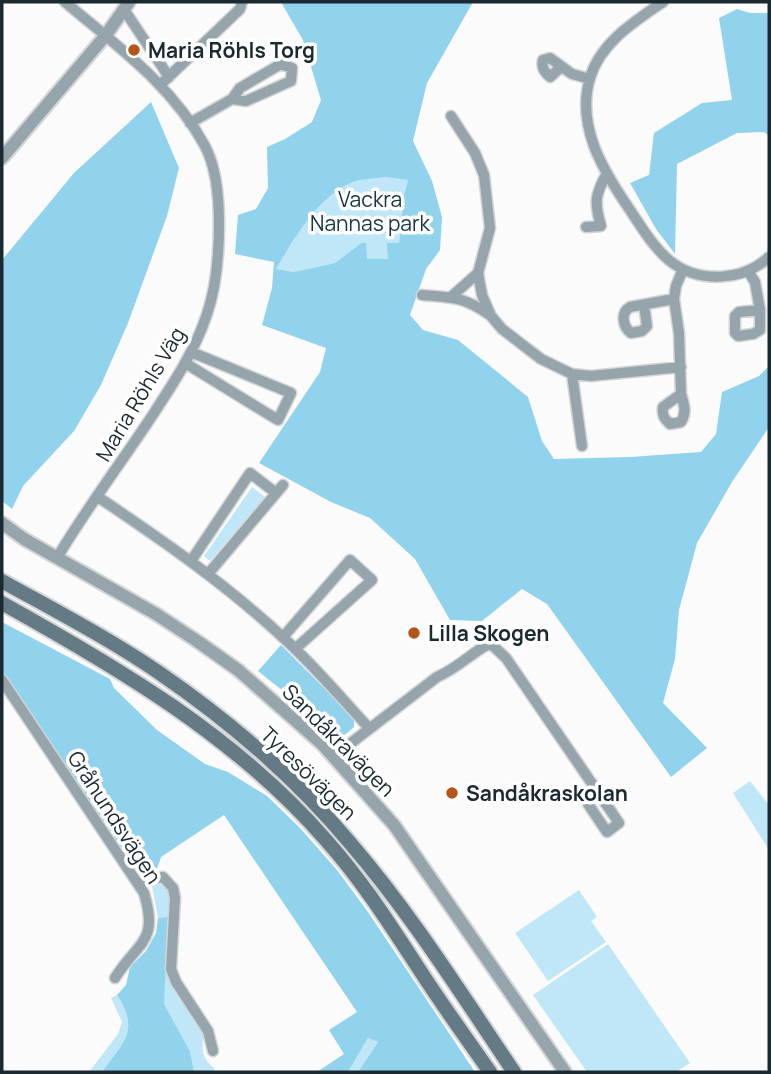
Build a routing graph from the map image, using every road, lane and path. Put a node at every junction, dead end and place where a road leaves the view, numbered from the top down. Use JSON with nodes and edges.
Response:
{"nodes":[{"id":1,"x":65,"y":2,"type":"edge"},
{"id":2,"x":242,"y":2,"type":"edge"},
{"id":3,"x":663,"y":2,"type":"edge"},
{"id":4,"x":126,"y":5,"type":"edge"},
{"id":5,"x":106,"y":35,"type":"junction"},
{"id":6,"x":561,"y":67,"type":"dead end"},
{"id":7,"x":590,"y":79,"type":"junction"},
{"id":8,"x":165,"y":81,"type":"junction"},
{"id":9,"x":232,"y":99,"type":"junction"},
{"id":10,"x":451,"y":116,"type":"dead end"},
{"id":11,"x":190,"y":123,"type":"junction"},
{"id":12,"x":2,"y":159,"type":"edge"},
{"id":13,"x":607,"y":173,"type":"junction"},
{"id":14,"x":586,"y":228,"type":"dead end"},
{"id":15,"x":769,"y":257,"type":"edge"},
{"id":16,"x":683,"y":269,"type":"junction"},
{"id":17,"x":748,"y":271,"type":"junction"},
{"id":18,"x":478,"y":273,"type":"junction"},
{"id":19,"x":422,"y":295,"type":"dead end"},
{"id":20,"x":452,"y":296,"type":"junction"},
{"id":21,"x":674,"y":299,"type":"junction"},
{"id":22,"x":644,"y":305,"type":"dead end"},
{"id":23,"x":760,"y":310,"type":"dead end"},
{"id":24,"x":491,"y":316,"type":"junction"},
{"id":25,"x":191,"y":352,"type":"junction"},
{"id":26,"x":185,"y":363,"type":"junction"},
{"id":27,"x":681,"y":368,"type":"junction"},
{"id":28,"x":572,"y":374,"type":"junction"},
{"id":29,"x":681,"y":394,"type":"dead end"},
{"id":30,"x":582,"y":446,"type":"dead end"},
{"id":31,"x":98,"y":497,"type":"junction"},
{"id":32,"x":2,"y":523,"type":"edge"},
{"id":33,"x":58,"y":558,"type":"junction"},
{"id":34,"x":191,"y":561,"type":"junction"},
{"id":35,"x":208,"y":574,"type":"junction"},
{"id":36,"x":2,"y":581,"type":"edge"},
{"id":37,"x":2,"y":603,"type":"edge"},
{"id":38,"x":283,"y":637,"type":"junction"},
{"id":39,"x":295,"y":649,"type":"junction"},
{"id":40,"x":2,"y":680,"type":"edge"},
{"id":41,"x":369,"y":728,"type":"junction"},
{"id":42,"x":334,"y":756,"type":"junction"},
{"id":43,"x":596,"y":790,"type":"dead end"},
{"id":44,"x":140,"y":884,"type":"junction"},
{"id":45,"x":115,"y":978,"type":"dead end"},
{"id":46,"x":213,"y":1051,"type":"dead end"},
{"id":47,"x":490,"y":1072,"type":"edge"},
{"id":48,"x":514,"y":1072,"type":"edge"},
{"id":49,"x":565,"y":1072,"type":"edge"}],
"edges":[{"from":1,"to":5,"type":"street"},
{"from":2,"to":8,"type":"street"},
{"from":3,"to":7,"type":"street"},
{"from":4,"to":5,"type":"street"},
{"from":4,"to":8,"type":"street"},
{"from":5,"to":8,"type":"street"},
{"from":5,"to":12,"type":"street"},
{"from":6,"to":7,"type":"street"},
{"from":7,"to":13,"type":"street"},
{"from":8,"to":11,"type":"street","name":"Maria Röhls Väg"},
{"from":9,"to":9,"type":"street"},
{"from":9,"to":11,"type":"street"},
{"from":10,"to":18,"type":"street"},
{"from":11,"to":25,"type":"street","name":"Maria Röhls Väg"},
{"from":13,"to":14,"type":"street"},
{"from":13,"to":16,"type":"street"},
{"from":15,"to":17,"type":"street"},
{"from":16,"to":17,"type":"street"},
{"from":16,"to":21,"type":"street"},
{"from":17,"to":23,"type":"street"},
{"from":18,"to":20,"type":"street"},
{"from":18,"to":24,"type":"street"},
{"from":19,"to":20,"type":"street"},
{"from":20,"to":24,"type":"street"},
{"from":21,"to":22,"type":"street"},
{"from":21,"to":27,"type":"street"},
{"from":24,"to":28,"type":"street"},
{"from":25,"to":26,"type":"street","name":"Maria Röhls Väg"},
{"from":25,"to":26,"type":"street"},
{"from":26,"to":31,"type":"street","name":"Maria Röhls Väg"},
{"from":27,"to":28,"type":"street"},
{"from":27,"to":29,"type":"street"},
{"from":28,"to":30,"type":"street"},
{"from":31,"to":33,"type":"street","name":"Maria Röhls Väg"},
{"from":31,"to":34,"type":"street"},
{"from":32,"to":33,"type":"street","name":"Sandåkravägen"},
{"from":33,"to":42,"type":"street","name":"Sandåkravägen"},
{"from":34,"to":35,"type":"street"},
{"from":34,"to":35,"type":"street"},
{"from":35,"to":38,"type":"street"},
{"from":36,"to":48,"type":"main road","name":"Tyresövägen"},
{"from":37,"to":47,"type":"main road","name":"Tyresövägen"},
{"from":38,"to":39,"type":"street"},
{"from":38,"to":39,"type":"street"},
{"from":39,"to":41,"type":"street"},
{"from":40,"to":44,"type":"street","name":"Gråhundsvägen"},
{"from":41,"to":42,"type":"street"},
{"from":41,"to":43,"type":"street"},
{"from":42,"to":49,"type":"street","name":"Sandåkravägen"},
{"from":44,"to":45,"type":"street","name":"Gråhundsvägen"},
{"from":44,"to":46,"type":"street"}]}
